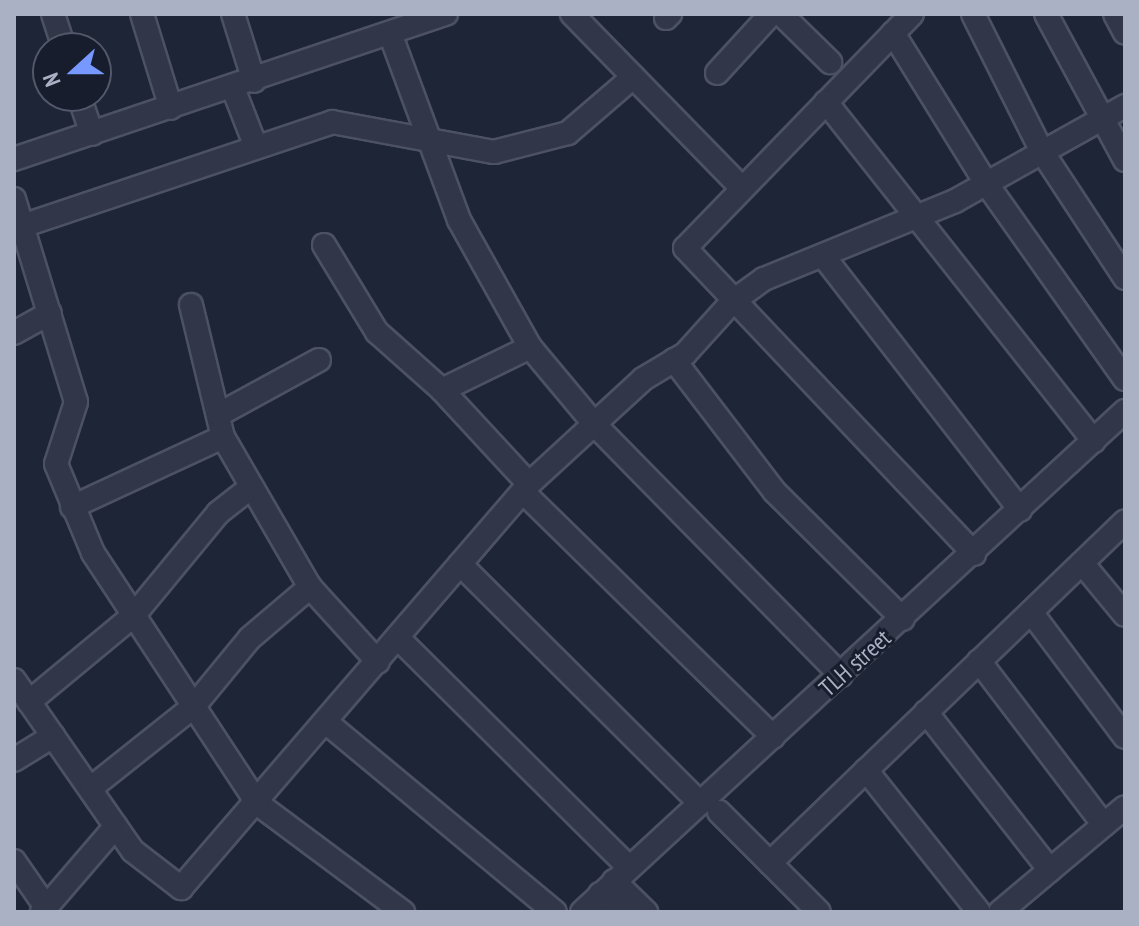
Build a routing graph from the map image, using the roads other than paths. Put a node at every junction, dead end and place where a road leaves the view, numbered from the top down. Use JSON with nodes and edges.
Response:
{"nodes":[{"id":1,"x":142,"y":14,"type":"edge"},
{"id":2,"x":233,"y":14,"type":"edge"},
{"id":3,"x":446,"y":14,"type":"edge"},
{"id":4,"x":572,"y":14,"type":"edge"},
{"id":5,"x":771,"y":14,"type":"edge"},
{"id":6,"x":781,"y":14,"type":"edge"},
{"id":7,"x":912,"y":14,"type":"edge"},
{"id":8,"x":973,"y":14,"type":"edge"},
{"id":9,"x":1046,"y":14,"type":"edge"},
{"id":10,"x":1115,"y":14,"type":"edge"},
{"id":11,"x":893,"y":33,"type":"junction"},
{"id":12,"x":1125,"y":33,"type":"edge"},
{"id":13,"x":391,"y":36,"type":"junction"},
{"id":14,"x":830,"y":62,"type":"dead end"},
{"id":15,"x":717,"y":73,"type":"dead end"},
{"id":16,"x":633,"y":77,"type":"junction"},
{"id":17,"x":244,"y":84,"type":"junction"},
{"id":18,"x":826,"y":102,"type":"junction"},
{"id":19,"x":1125,"y":106,"type":"edge"},
{"id":20,"x":171,"y":108,"type":"junction"},
{"id":21,"x":84,"y":112,"type":"edge"},
{"id":22,"x":1099,"y":120,"type":"junction"},
{"id":23,"x":92,"y":134,"type":"junction"},
{"id":24,"x":431,"y":136,"type":"junction"},
{"id":25,"x":256,"y":147,"type":"junction"},
{"id":26,"x":1041,"y":150,"type":"junction"},
{"id":27,"x":14,"y":159,"type":"edge"},
{"id":28,"x":1125,"y":160,"type":"edge"},
{"id":29,"x":986,"y":183,"type":"junction"},
{"id":30,"x":742,"y":188,"type":"junction"},
{"id":31,"x":14,"y":201,"type":"edge"},
{"id":32,"x":913,"y":220,"type":"junction"},
{"id":33,"x":25,"y":225,"type":"junction"},
{"id":34,"x":324,"y":245,"type":"dead end"},
{"id":35,"x":824,"y":257,"type":"junction"},
{"id":36,"x":1125,"y":278,"type":"edge"},
{"id":37,"x":732,"y":302,"type":"junction"},
{"id":38,"x":191,"y":305,"type":"dead end"},
{"id":39,"x":50,"y":313,"type":"junction"},
{"id":40,"x":14,"y":333,"type":"edge"},
{"id":41,"x":530,"y":347,"type":"junction"},
{"id":42,"x":319,"y":360,"type":"dead end"},
{"id":43,"x":674,"y":360,"type":"junction"},
{"id":44,"x":1125,"y":379,"type":"edge"},
{"id":45,"x":442,"y":390,"type":"junction"},
{"id":46,"x":1121,"y":425,"type":"edge"},
{"id":47,"x":221,"y":426,"type":"junction"},
{"id":48,"x":597,"y":427,"type":"junction"},
{"id":49,"x":1094,"y":441,"type":"junction"},
{"id":50,"x":250,"y":488,"type":"junction"},
{"id":51,"x":526,"y":488,"type":"junction"},
{"id":52,"x":72,"y":507,"type":"junction"},
{"id":53,"x":1020,"y":510,"type":"junction"},
{"id":54,"x":1125,"y":521,"type":"edge"},
{"id":55,"x":974,"y":554,"type":"junction"},
{"id":56,"x":1082,"y":563,"type":"junction"},
{"id":57,"x":460,"y":564,"type":"junction"},
{"id":58,"x":310,"y":587,"type":"junction"},
{"id":59,"x":1031,"y":612,"type":"junction"},
{"id":60,"x":134,"y":615,"type":"junction"},
{"id":61,"x":1125,"y":615,"type":"edge"},
{"id":62,"x":903,"y":619,"type":"junction"},
{"id":63,"x":398,"y":638,"type":"junction"},
{"id":64,"x":979,"y":661,"type":"junction"},
{"id":65,"x":378,"y":662,"type":"junction"},
{"id":66,"x":841,"y":675,"type":"junction"},
{"id":67,"x":14,"y":680,"type":"edge"},
{"id":68,"x":29,"y":702,"type":"junction"},
{"id":69,"x":194,"y":706,"type":"junction"},
{"id":70,"x":926,"y":712,"type":"junction"},
{"id":71,"x":327,"y":723,"type":"junction"},
{"id":72,"x":53,"y":736,"type":"junction"},
{"id":73,"x":773,"y":737,"type":"junction"},
{"id":74,"x":1125,"y":737,"type":"edge"},
{"id":75,"x":14,"y":760,"type":"edge"},
{"id":76,"x":866,"y":770,"type":"junction"},
{"id":77,"x":91,"y":788,"type":"junction"},
{"id":78,"x":258,"y":804,"type":"junction"},
{"id":79,"x":710,"y":807,"type":"junction"},
{"id":80,"x":1125,"y":807,"type":"edge"},
{"id":81,"x":1104,"y":825,"type":"junction"},
{"id":82,"x":116,"y":826,"type":"junction"},
{"id":83,"x":14,"y":861,"type":"edge"},
{"id":84,"x":770,"y":863,"type":"junction"},
{"id":85,"x":1050,"y":870,"type":"junction"},
{"id":86,"x":615,"y":881,"type":"junction"},
{"id":87,"x":44,"y":910,"type":"edge"},
{"id":88,"x":403,"y":912,"type":"edge"},
{"id":89,"x":555,"y":912,"type":"edge"},
{"id":90,"x":582,"y":912,"type":"edge"},
{"id":91,"x":618,"y":912,"type":"edge"},
{"id":92,"x":646,"y":912,"type":"edge"},
{"id":93,"x":819,"y":912,"type":"edge"},
{"id":94,"x":979,"y":912,"type":"edge"},
{"id":95,"x":1000,"y":912,"type":"edge"}],
"edges":[{"from":1,"to":20,"type":"street"},
{"from":2,"to":17,"type":"street"},
{"from":3,"to":13,"type":"street"},
{"from":4,"to":16,"type":"street"},
{"from":5,"to":15,"type":"street"},
{"from":6,"to":14,"type":"street"},
{"from":7,"to":11,"type":"street"},
{"from":8,"to":26,"type":"street"},
{"from":9,"to":22,"type":"street"},
{"from":10,"to":12,"type":"street"},
{"from":11,"to":18,"type":"street"},
{"from":11,"to":29,"type":"street"},
{"from":13,"to":17,"type":"street"},
{"from":13,"to":24,"type":"street"},
{"from":16,"to":24,"type":"street"},
{"from":16,"to":30,"type":"street"},
{"from":17,"to":20,"type":"street"},
{"from":17,"to":25,"type":"street"},
{"from":18,"to":30,"type":"street"},
{"from":18,"to":32,"type":"street"},
{"from":19,"to":22,"type":"street"},
{"from":20,"to":23,"type":"street"},
{"from":21,"to":23,"type":"street"},
{"from":22,"to":26,"type":"street"},
{"from":22,"to":28,"type":"street"},
{"from":23,"to":27,"type":"street"},
{"from":24,"to":25,"type":"street"},
{"from":24,"to":41,"type":"street"},
{"from":25,"to":33,"type":"street"},
{"from":26,"to":29,"type":"street"},
{"from":26,"to":36,"type":"street"},
{"from":29,"to":32,"type":"street"},
{"from":29,"to":44,"type":"street"},
{"from":30,"to":37,"type":"street"},
{"from":31,"to":33,"type":"street"},
{"from":32,"to":35,"type":"street"},
{"from":32,"to":49,"type":"street"},
{"from":33,"to":39,"type":"street"},
{"from":34,"to":45,"type":"street"},
{"from":35,"to":37,"type":"street"},
{"from":35,"to":53,"type":"street"},
{"from":37,"to":43,"type":"street"},
{"from":37,"to":55,"type":"street"},
{"from":38,"to":47,"type":"street"},
{"from":39,"to":40,"type":"street"},
{"from":39,"to":52,"type":"street"},
{"from":41,"to":45,"type":"street"},
{"from":41,"to":48,"type":"street"},
{"from":42,"to":47,"type":"street"},
{"from":43,"to":48,"type":"street"},
{"from":43,"to":62,"type":"street"},
{"from":45,"to":51,"type":"street"},
{"from":46,"to":49,"type":"street","name":"TLH street"},
{"from":47,"to":50,"type":"street"},
{"from":47,"to":52,"type":"street"},
{"from":48,"to":51,"type":"street"},
{"from":48,"to":66,"type":"street"},
{"from":49,"to":53,"type":"street","name":"TLH street"},
{"from":50,"to":58,"type":"street"},
{"from":50,"to":60,"type":"street"},
{"from":51,"to":57,"type":"street"},
{"from":51,"to":73,"type":"street"},
{"from":52,"to":60,"type":"street"},
{"from":53,"to":55,"type":"street","name":"TLH street"},
{"from":54,"to":56,"type":"street"},
{"from":55,"to":62,"type":"street","name":"TLH street"},
{"from":56,"to":59,"type":"street"},
{"from":56,"to":61,"type":"street"},
{"from":57,"to":63,"type":"street"},
{"from":57,"to":79,"type":"street"},
{"from":58,"to":65,"type":"street"},
{"from":58,"to":69,"type":"street"},
{"from":59,"to":64,"type":"street"},
{"from":59,"to":74,"type":"street"},
{"from":60,"to":68,"type":"street"},
{"from":60,"to":69,"type":"street"},
{"from":62,"to":66,"type":"street","name":"TLH street"},
{"from":63,"to":65,"type":"street"},
{"from":63,"to":86,"type":"street"},
{"from":64,"to":70,"type":"street"},
{"from":64,"to":81,"type":"street"},
{"from":65,"to":71,"type":"street"},
{"from":66,"to":73,"type":"street","name":"TLH street"},
{"from":67,"to":68,"type":"street"},
{"from":68,"to":72,"type":"street"},
{"from":69,"to":77,"type":"street"},
{"from":69,"to":78,"type":"street"},
{"from":70,"to":76,"type":"street"},
{"from":70,"to":85,"type":"street"},
{"from":71,"to":78,"type":"street"},
{"from":71,"to":89,"type":"street"},
{"from":72,"to":75,"type":"street"},
{"from":72,"to":77,"type":"street"},
{"from":73,"to":79,"type":"street","name":"TLH street"},
{"from":76,"to":84,"type":"street"},
{"from":76,"to":94,"type":"street"},
{"from":77,"to":82,"type":"street"},
{"from":78,"to":82,"type":"street"},
{"from":78,"to":88,"type":"street"},
{"from":79,"to":84,"type":"street"},
{"from":79,"to":86,"type":"street","name":"TLH street"},
{"from":80,"to":81,"type":"street"},
{"from":81,"to":85,"type":"street"},
{"from":82,"to":87,"type":"street"},
{"from":83,"to":87,"type":"street"},
{"from":84,"to":93,"type":"street"},
{"from":85,"to":95,"type":"street"},
{"from":86,"to":90,"type":"street","name":"TLH street"},
{"from":86,"to":91,"type":"street"},
{"from":86,"to":92,"type":"street"}]}
